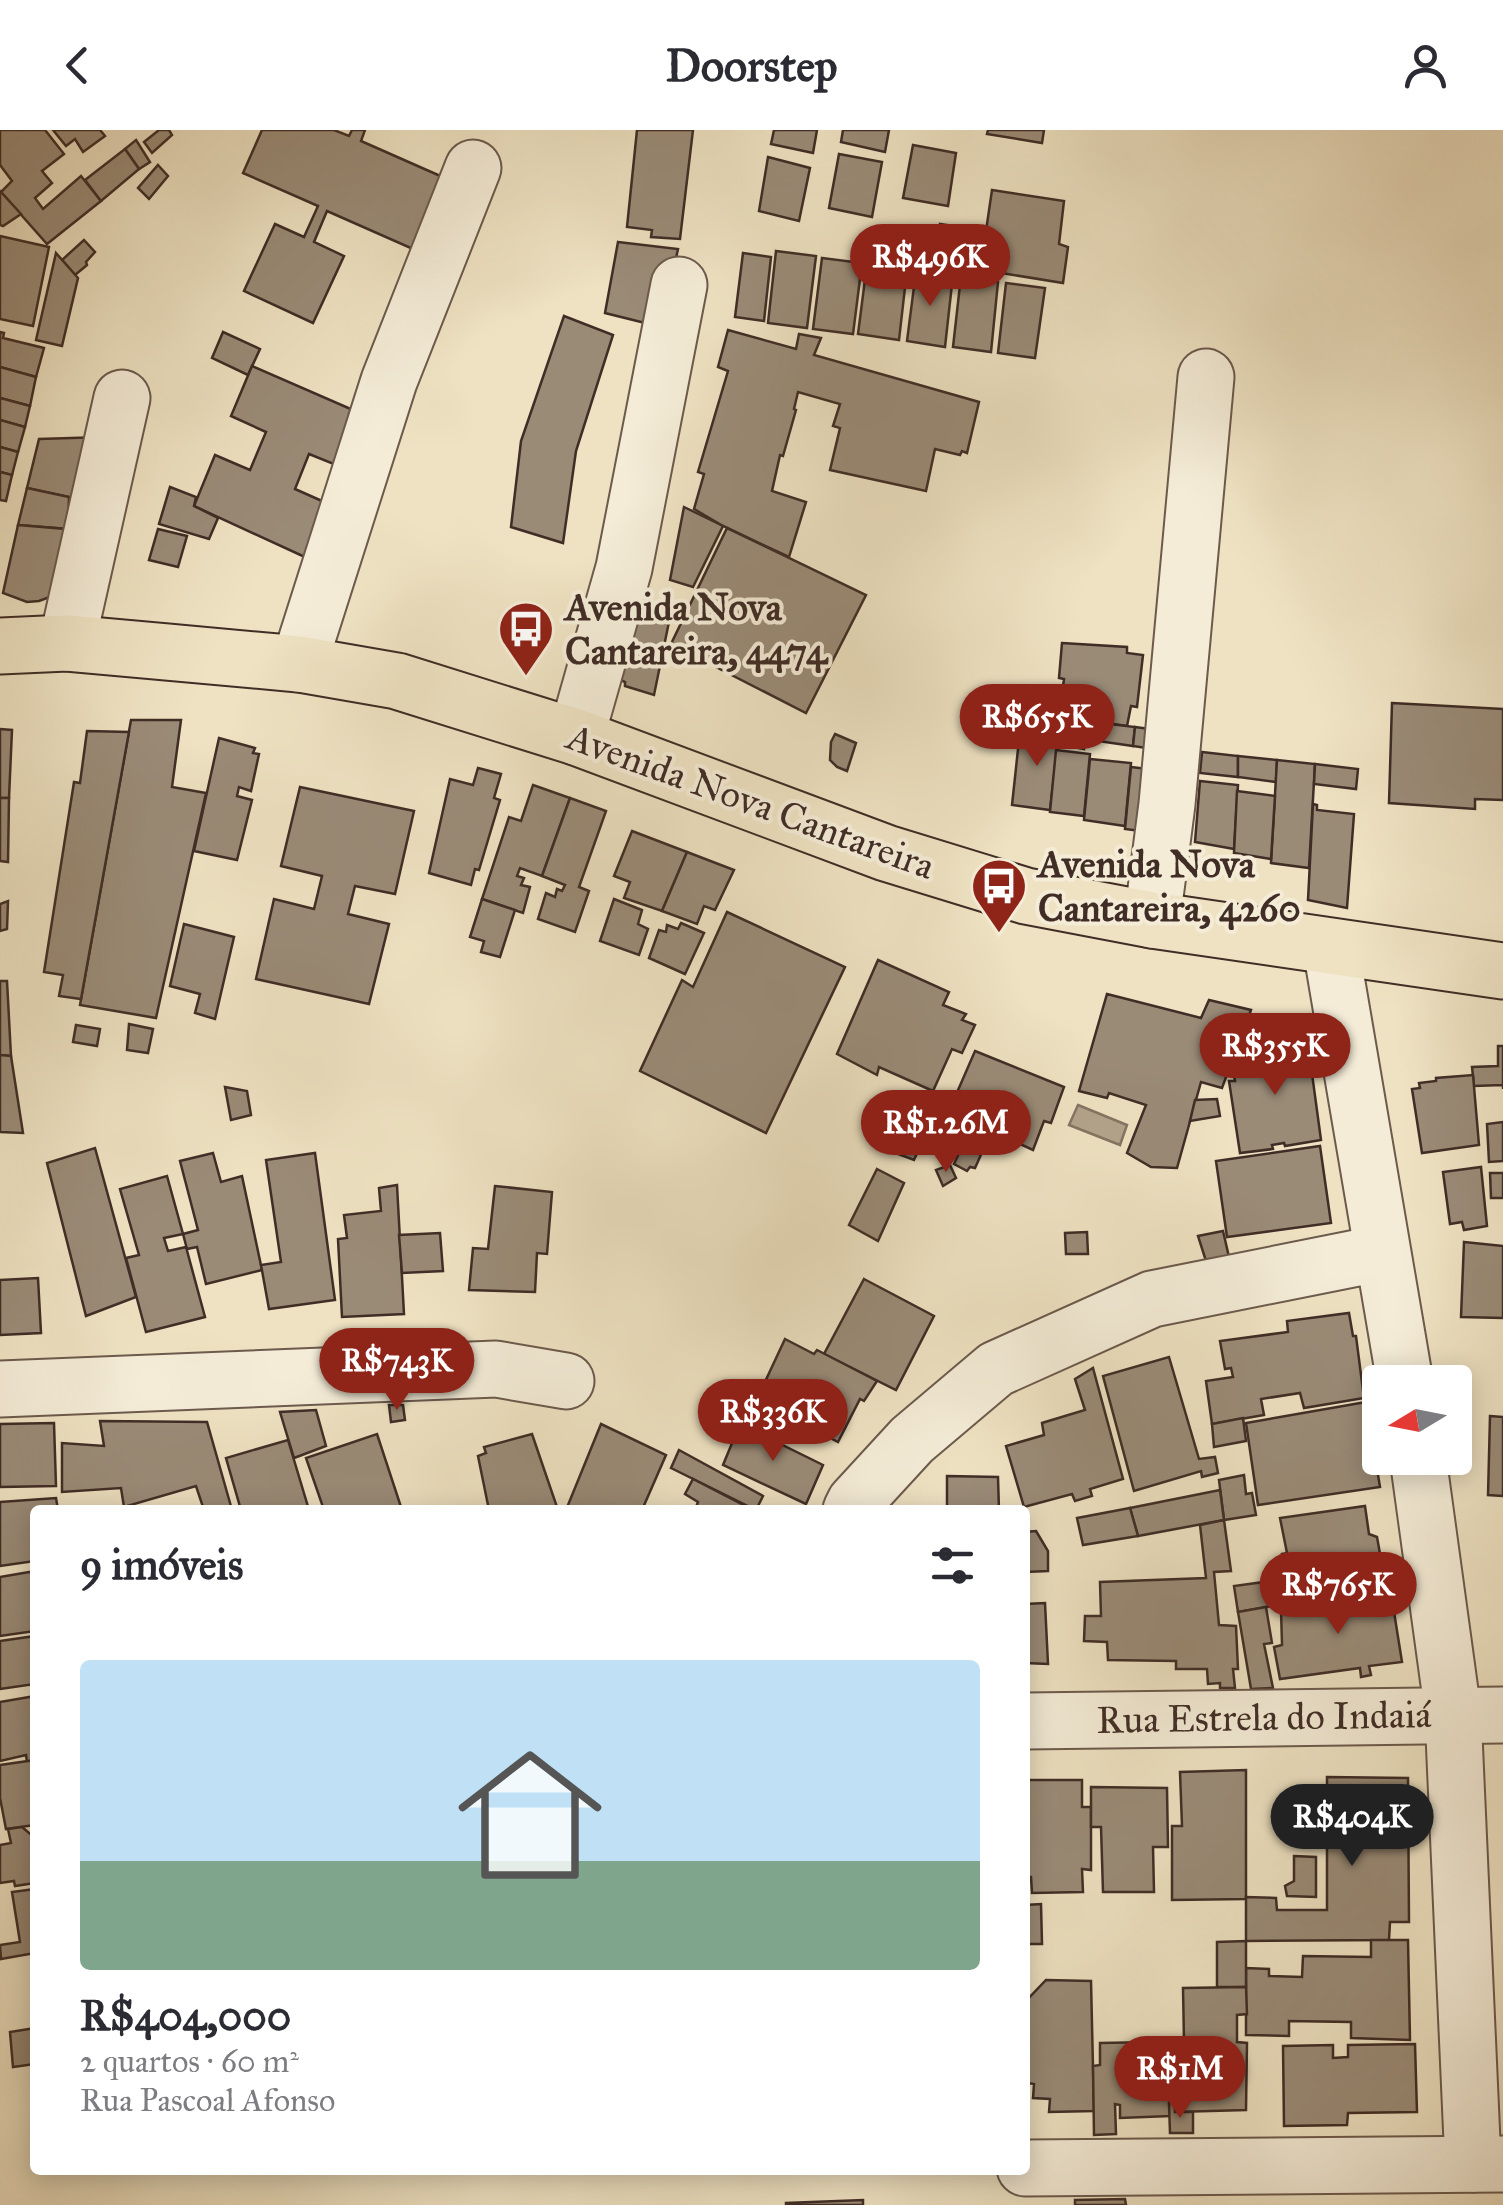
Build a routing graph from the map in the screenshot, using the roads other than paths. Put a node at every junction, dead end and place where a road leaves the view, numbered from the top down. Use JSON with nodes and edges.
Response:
{"nodes":[{"id":1,"x":473,"y":168,"type":"dead end"},
{"id":2,"x":679,"y":285,"type":"dead end"},
{"id":3,"x":1206,"y":377,"type":"dead end"},
{"id":4,"x":122,"y":398,"type":"dead end"},
{"id":5,"x":67,"y":643,"type":"junction"},
{"id":6,"x":0,"y":646,"type":"edge"},
{"id":7,"x":299,"y":664,"type":"junction"},
{"id":8,"x":576,"y":737,"type":"junction"},
{"id":9,"x":1152,"y":920,"type":"junction"},
{"id":10,"x":1330,"y":948,"type":"junction"},
{"id":11,"x":1503,"y":971,"type":"edge"},
{"id":12,"x":1382,"y":1254,"type":"junction"},
{"id":13,"x":1402,"y":1365,"type":"edge"},
{"id":14,"x":566,"y":1382,"type":"dead end"},
{"id":15,"x":0,"y":1389,"type":"edge"},
{"id":16,"x":1422,"y":1475,"type":"edge"},
{"id":17,"x":854,"y":1505,"type":"edge"},
{"id":18,"x":1478,"y":1714,"type":"edge"},
{"id":19,"x":1030,"y":1721,"type":"edge"},
{"id":20,"x":1488,"y":2164,"type":"edge"},
{"id":21,"x":1030,"y":2168,"type":"edge"}],
"edges":[{"from":1,"to":7,"type":"street"},
{"from":2,"to":8,"type":"street"},
{"from":3,"to":9,"type":"street"},
{"from":4,"to":5,"type":"street"},
{"from":5,"to":6,"type":"main road","name":"Avenida Nova Cantareira"},
{"from":5,"to":7,"type":"main road","name":"Avenida Nova Cantareira"},
{"from":7,"to":8,"type":"main road","name":"Avenida Nova Cantareira"},
{"from":8,"to":9,"type":"main road","name":"Avenida Nova Cantareira"},
{"from":9,"to":10,"type":"main road","name":"Avenida Nova Cantareira"},
{"from":10,"to":11,"type":"main road","name":"Avenida Nova Cantareira"},
{"from":10,"to":12,"type":"street"},
{"from":12,"to":13,"type":"street"},
{"from":12,"to":17,"type":"street"},
{"from":14,"to":15,"type":"street"},
{"from":16,"to":18,"type":"street"},
{"from":18,"to":19,"type":"street","name":"Rua Estrela do Indaiá"},
{"from":18,"to":20,"type":"street"},
{"from":20,"to":21,"type":"street"}]}
